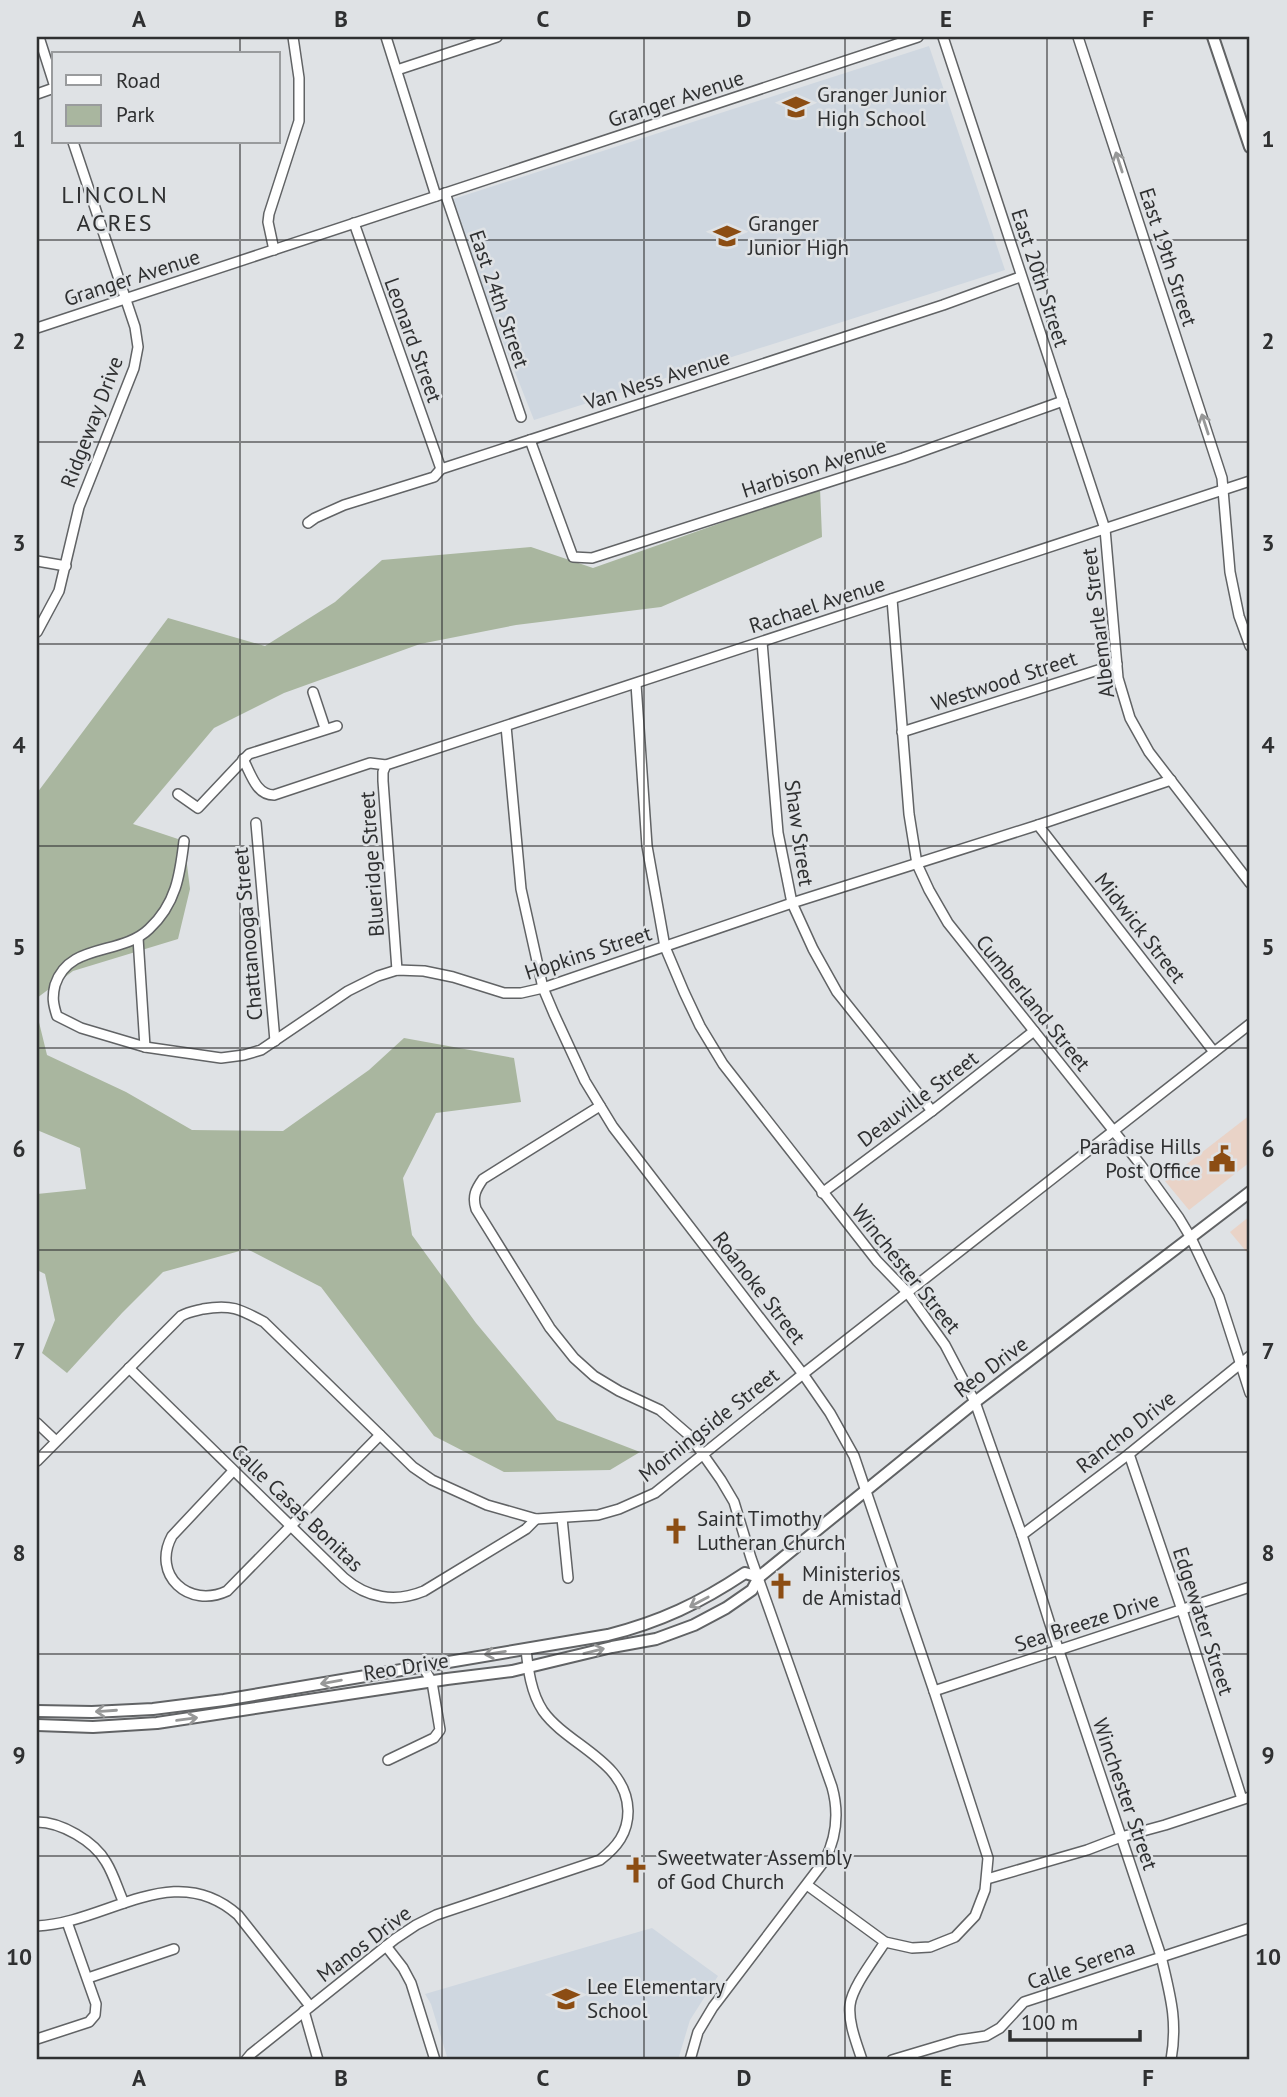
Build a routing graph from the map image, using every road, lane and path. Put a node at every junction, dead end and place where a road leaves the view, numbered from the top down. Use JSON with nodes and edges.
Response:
{"nodes":[{"id":1,"x":39,"y":37,"type":"edge"},
{"id":2,"x":293,"y":37,"type":"edge"},
{"id":3,"x":386,"y":37,"type":"edge"},
{"id":4,"x":497,"y":37,"type":"edge"},
{"id":5,"x":918,"y":37,"type":"edge"},
{"id":6,"x":943,"y":37,"type":"edge"},
{"id":7,"x":1077,"y":37,"type":"edge"},
{"id":8,"x":1213,"y":37,"type":"edge"},
{"id":9,"x":397,"y":70,"type":"junction"},
{"id":10,"x":52,"y":79,"type":"edge"},
{"id":11,"x":75,"y":144,"type":"edge"},
{"id":12,"x":1250,"y":147,"type":"edge"},
{"id":13,"x":441,"y":194,"type":"junction"},
{"id":14,"x":354,"y":223,"type":"junction"},
{"id":15,"x":274,"y":250,"type":"junction"},
{"id":16,"x":1020,"y":277,"type":"junction"},
{"id":17,"x":126,"y":299,"type":"junction"},
{"id":18,"x":37,"y":328,"type":"edge"},
{"id":19,"x":1063,"y":401,"type":"junction"},
{"id":20,"x":521,"y":417,"type":"dead end"},
{"id":21,"x":530,"y":440,"type":"junction"},
{"id":22,"x":440,"y":469,"type":"junction"},
{"id":23,"x":1250,"y":481,"type":"edge"},
{"id":24,"x":1223,"y":490,"type":"junction"},
{"id":25,"x":309,"y":523,"type":"dead end"},
{"id":26,"x":1105,"y":529,"type":"junction"},
{"id":27,"x":37,"y":561,"type":"edge"},
{"id":28,"x":66,"y":566,"type":"junction"},
{"id":29,"x":892,"y":599,"type":"junction"},
{"id":30,"x":37,"y":632,"type":"edge"},
{"id":31,"x":762,"y":642,"type":"junction"},
{"id":32,"x":1250,"y":646,"type":"edge"},
{"id":33,"x":1117,"y":664,"type":"junction"},
{"id":34,"x":636,"y":684,"type":"junction"},
{"id":35,"x":313,"y":692,"type":"dead end"},
{"id":36,"x":337,"y":726,"type":"dead end"},
{"id":37,"x":506,"y":726,"type":"junction"},
{"id":38,"x":325,"y":729,"type":"junction"},
{"id":39,"x":902,"y":732,"type":"junction"},
{"id":40,"x":243,"y":759,"type":"junction"},
{"id":41,"x":390,"y":763,"type":"junction"},
{"id":42,"x":1171,"y":780,"type":"junction"},
{"id":43,"x":178,"y":794,"type":"dead end"},
{"id":44,"x":256,"y":823,"type":"dead end"},
{"id":45,"x":1038,"y":825,"type":"junction"},
{"id":46,"x":184,"y":841,"type":"dead end"},
{"id":47,"x":918,"y":864,"type":"junction"},
{"id":48,"x":1247,"y":870,"type":"edge"},
{"id":49,"x":1250,"y":883,"type":"edge"},
{"id":50,"x":792,"y":902,"type":"junction"},
{"id":51,"x":138,"y":937,"type":"junction"},
{"id":52,"x":666,"y":947,"type":"junction"},
{"id":53,"x":397,"y":970,"type":"junction"},
{"id":54,"x":543,"y":988,"type":"junction"},
{"id":55,"x":1250,"y":1024,"type":"edge"},
{"id":56,"x":1034,"y":1031,"type":"junction"},
{"id":57,"x":275,"y":1041,"type":"junction"},
{"id":58,"x":145,"y":1047,"type":"junction"},
{"id":59,"x":1214,"y":1052,"type":"junction"},
{"id":60,"x":600,"y":1106,"type":"junction"},
{"id":61,"x":932,"y":1111,"type":"junction"},
{"id":62,"x":1114,"y":1131,"type":"junction"},
{"id":63,"x":1250,"y":1192,"type":"edge"},
{"id":64,"x":822,"y":1193,"type":"junction"},
{"id":65,"x":1191,"y":1238,"type":"junction"},
{"id":66,"x":907,"y":1292,"type":"junction"},
{"id":67,"x":1250,"y":1356,"type":"edge"},
{"id":68,"x":1241,"y":1362,"type":"junction"},
{"id":69,"x":129,"y":1368,"type":"junction"},
{"id":70,"x":803,"y":1374,"type":"junction"},
{"id":71,"x":1250,"y":1392,"type":"edge"},
{"id":72,"x":975,"y":1402,"type":"junction"},
{"id":73,"x":37,"y":1423,"type":"edge"},
{"id":74,"x":380,"y":1435,"type":"junction"},
{"id":75,"x":55,"y":1441,"type":"junction"},
{"id":76,"x":703,"y":1454,"type":"junction"},
{"id":77,"x":1129,"y":1454,"type":"junction"},
{"id":78,"x":37,"y":1461,"type":"edge"},
{"id":79,"x":233,"y":1471,"type":"junction"},
{"id":80,"x":866,"y":1490,"type":"junction"},
{"id":81,"x":562,"y":1518,"type":"junction"},
{"id":82,"x":536,"y":1519,"type":"junction"},
{"id":83,"x":291,"y":1527,"type":"junction"},
{"id":84,"x":1022,"y":1535,"type":"junction"},
{"id":85,"x":759,"y":1577,"type":"junction"},
{"id":86,"x":568,"y":1578,"type":"dead end"},
{"id":87,"x":1250,"y":1587,"type":"edge"},
{"id":88,"x":1182,"y":1610,"type":"junction"},
{"id":89,"x":526,"y":1648,"type":"junction"},
{"id":90,"x":1058,"y":1650,"type":"junction"},
{"id":91,"x":422,"y":1665,"type":"junction"},
{"id":92,"x":528,"y":1668,"type":"junction"},
{"id":93,"x":432,"y":1682,"type":"junction"},
{"id":94,"x":934,"y":1691,"type":"junction"},
{"id":95,"x":37,"y":1711,"type":"edge"},
{"id":96,"x":37,"y":1725,"type":"edge"},
{"id":97,"x":388,"y":1760,"type":"dead end"},
{"id":98,"x":1246,"y":1798,"type":"edge"},
{"id":99,"x":37,"y":1822,"type":"edge"},
{"id":100,"x":1121,"y":1838,"type":"junction"},
{"id":101,"x":987,"y":1879,"type":"junction"},
{"id":102,"x":807,"y":1885,"type":"junction"},
{"id":103,"x":124,"y":1903,"type":"junction"},
{"id":104,"x":67,"y":1922,"type":"junction"},
{"id":105,"x":37,"y":1926,"type":"edge"},
{"id":106,"x":1250,"y":1928,"type":"edge"},
{"id":107,"x":885,"y":1942,"type":"junction"},
{"id":108,"x":386,"y":1946,"type":"junction"},
{"id":109,"x":174,"y":1949,"type":"dead end"},
{"id":110,"x":1161,"y":1956,"type":"junction"},
{"id":111,"x":88,"y":1978,"type":"junction"},
{"id":112,"x":307,"y":2008,"type":"junction"},
{"id":113,"x":37,"y":2039,"type":"edge"},
{"id":114,"x":246,"y":2060,"type":"edge"},
{"id":115,"x":318,"y":2060,"type":"edge"},
{"id":116,"x":435,"y":2060,"type":"edge"},
{"id":117,"x":690,"y":2060,"type":"edge"},
{"id":118,"x":862,"y":2060,"type":"edge"},
{"id":119,"x":892,"y":2060,"type":"edge"},
{"id":120,"x":1171,"y":2060,"type":"edge"}],
"edges":[{"from":1,"to":10,"type":"street"},
{"from":2,"to":15,"type":"street"},
{"from":3,"to":9,"type":"street","name":"East 24th Street"},
{"from":4,"to":9,"type":"street"},
{"from":5,"to":13,"type":"street","name":"Granger Avenue"},
{"from":6,"to":16,"type":"street","name":"East 20th Street"},
{"from":24,"to":7,"type":"street","name":"East 19th Street","one_way":true},
{"from":8,"to":12,"type":"main road"},
{"from":9,"to":13,"type":"street","name":"East 24th Street"},
{"from":11,"to":17,"type":"street","name":"Ridgeway Drive"},
{"from":13,"to":14,"type":"street","name":"Granger Avenue"},
{"from":13,"to":20,"type":"street","name":"East 24th Street"},
{"from":14,"to":15,"type":"street","name":"Granger Avenue"},
{"from":14,"to":22,"type":"street","name":"Leonard Street"},
{"from":15,"to":17,"type":"street","name":"Granger Avenue"},
{"from":16,"to":19,"type":"street","name":"East 20th Street"},
{"from":16,"to":21,"type":"street","name":"Van Ness Avenue"},
{"from":17,"to":18,"type":"street","name":"Granger Avenue"},
{"from":17,"to":28,"type":"street","name":"Ridgeway Drive"},
{"from":19,"to":21,"type":"street","name":"Harbison Avenue"},
{"from":19,"to":26,"type":"street","name":"East 20th Street"},
{"from":21,"to":22,"type":"street","name":"Van Ness Avenue"},
{"from":22,"to":25,"type":"street","name":"Van Ness Avenue"},
{"from":23,"to":24,"type":"street","name":"Rachael Avenue"},
{"from":24,"to":26,"type":"street","name":"Rachael Avenue"},
{"from":24,"to":32,"type":"street","name":"East 19th Street"},
{"from":26,"to":29,"type":"street","name":"Rachael Avenue"},
{"from":26,"to":33,"type":"street","name":"Albemarle Street"},
{"from":27,"to":28,"type":"street"},
{"from":28,"to":30,"type":"street","name":"Ridgeway Drive"},
{"from":29,"to":31,"type":"street","name":"Rachael Avenue"},
{"from":29,"to":39,"type":"street","name":"Cumberland Street"},
{"from":31,"to":34,"type":"street","name":"Rachael Avenue"},
{"from":31,"to":50,"type":"street","name":"Shaw Street"},
{"from":33,"to":39,"type":"street","name":"Westwood Street"},
{"from":33,"to":42,"type":"street","name":"Albemarle Street"},
{"from":34,"to":37,"type":"street","name":"Rachael Avenue"},
{"from":34,"to":52,"type":"street","name":"Winchester Street"},
{"from":35,"to":38,"type":"street"},
{"from":36,"to":38,"type":"street"},
{"from":37,"to":41,"type":"street","name":"Rachael Avenue"},
{"from":37,"to":54,"type":"street","name":"Roanoke Street"},
{"from":38,"to":40,"type":"street"},
{"from":39,"to":47,"type":"street","name":"Cumberland Street"},
{"from":40,"to":41,"type":"street","name":"Rachael Avenue"},
{"from":40,"to":43,"type":"street"},
{"from":41,"to":53,"type":"street","name":"Blueridge Street"},
{"from":42,"to":45,"type":"street","name":"Hopkins Street"},
{"from":42,"to":48,"type":"street","name":"Albemarle Street"},
{"from":44,"to":57,"type":"street","name":"Chattanooga Street"},
{"from":45,"to":47,"type":"street","name":"Hopkins Street"},
{"from":45,"to":59,"type":"street","name":"Midwick Street"},
{"from":46,"to":51,"type":"street","name":"Hopkins Street"},
{"from":47,"to":50,"type":"street","name":"Hopkins Street"},
{"from":47,"to":56,"type":"street","name":"Cumberland Street"},
{"from":48,"to":49,"type":"street","name":"Albemarle Street"},
{"from":50,"to":52,"type":"street","name":"Hopkins Street"},
{"from":50,"to":61,"type":"street","name":"Shaw Street"},
{"from":51,"to":58,"type":"street"},
{"from":51,"to":58,"type":"street","name":"Hopkins Street"},
{"from":52,"to":54,"type":"street","name":"Hopkins Street"},
{"from":52,"to":64,"type":"street","name":"Winchester Street"},
{"from":53,"to":54,"type":"street","name":"Hopkins Street"},
{"from":53,"to":57,"type":"street","name":"Hopkins Street"},
{"from":54,"to":60,"type":"street","name":"Roanoke Street"},
{"from":55,"to":59,"type":"street","name":"Morningside Street"},
{"from":56,"to":61,"type":"street","name":"Deauville Street"},
{"from":56,"to":62,"type":"street","name":"Cumberland Street"},
{"from":57,"to":58,"type":"street","name":"Hopkins Street"},
{"from":59,"to":62,"type":"street","name":"Morningside Street"},
{"from":60,"to":70,"type":"street","name":"Roanoke Street"},
{"from":60,"to":76,"type":"street"},
{"from":61,"to":64,"type":"street","name":"Deauville Street"},
{"from":62,"to":65,"type":"street","name":"Cumberland Street"},
{"from":62,"to":66,"type":"street","name":"Morningside Street"},
{"from":63,"to":65,"type":"main road","name":"Reo Drive"},
{"from":64,"to":66,"type":"street","name":"Winchester Street"},
{"from":65,"to":68,"type":"street","name":"Cumberland Street"},
{"from":65,"to":72,"type":"main road","name":"Reo Drive"},
{"from":66,"to":70,"type":"street","name":"Morningside Street"},
{"from":66,"to":72,"type":"street","name":"Winchester Street"},
{"from":67,"to":68,"type":"street","name":"Rancho Drive"},
{"from":68,"to":71,"type":"street","name":"Cumberland Street"},
{"from":68,"to":77,"type":"street","name":"Rancho Drive"},
{"from":69,"to":74,"type":"street","name":"Morningside Street"},
{"from":69,"to":75,"type":"street","name":"Morningside Street"},
{"from":69,"to":79,"type":"street","name":"Calle Casas Bonitas"},
{"from":70,"to":76,"type":"street","name":"Morningside Street"},
{"from":70,"to":80,"type":"street","name":"Roanoke Street"},
{"from":72,"to":80,"type":"main road","name":"Reo Drive"},
{"from":72,"to":84,"type":"street","name":"Winchester Street"},
{"from":73,"to":75,"type":"street"},
{"from":74,"to":82,"type":"street","name":"Morningside Street"},
{"from":74,"to":83,"type":"street"},
{"from":75,"to":78,"type":"street","name":"Morningside Street"},
{"from":76,"to":81,"type":"street","name":"Morningside Street"},
{"from":76,"to":85,"type":"street"},
{"from":77,"to":84,"type":"street","name":"Rancho Drive"},
{"from":77,"to":88,"type":"street","name":"Edgewater Street"},
{"from":79,"to":83,"type":"street","name":"Calle Casas Bonitas"},
{"from":79,"to":83,"type":"street"},
{"from":80,"to":85,"type":"main road","name":"Reo Drive"},
{"from":80,"to":94,"type":"street","name":"Roanoke Street"},
{"from":81,"to":82,"type":"street","name":"Morningside Street"},
{"from":81,"to":86,"type":"street"},
{"from":82,"to":83,"type":"street","name":"Calle Casas Bonitas"},
{"from":84,"to":90,"type":"street","name":"Winchester Street"},
{"from":85,"to":89,"type":"main road","name":"Reo Drive","one_way":true},
{"from":92,"to":85,"type":"main road","name":"Reo Drive","one_way":true},
{"from":85,"to":102,"type":"street"},
{"from":87,"to":88,"type":"street","name":"Sea Breeze Drive"},
{"from":88,"to":90,"type":"street","name":"Sea Breeze Drive"},
{"from":88,"to":98,"type":"street","name":"Edgewater Street"},
{"from":89,"to":91,"type":"main road","name":"Reo Drive","one_way":true},
{"from":89,"to":92,"type":"street"},
{"from":90,"to":94,"type":"street","name":"Sea Breeze Drive"},
{"from":90,"to":100,"type":"street","name":"Winchester Street"},
{"from":91,"to":93,"type":"street"},
{"from":91,"to":95,"type":"main road","name":"Reo Drive","one_way":true},
{"from":92,"to":93,"type":"main road","name":"Reo Drive"},
{"from":92,"to":108,"type":"street","name":"Manos Drive"},
{"from":96,"to":93,"type":"main road","name":"Reo Drive","one_way":true},
{"from":93,"to":97,"type":"street"},
{"from":94,"to":101,"type":"street","name":"Roanoke Street"},
{"from":98,"to":100,"type":"street"},
{"from":99,"to":103,"type":"street"},
{"from":100,"to":101,"type":"street"},
{"from":100,"to":110,"type":"street","name":"Winchester Street"},
{"from":101,"to":107,"type":"street"},
{"from":102,"to":107,"type":"street"},
{"from":102,"to":117,"type":"street"},
{"from":103,"to":104,"type":"street"},
{"from":103,"to":112,"type":"street"},
{"from":104,"to":105,"type":"street"},
{"from":104,"to":111,"type":"street"},
{"from":106,"to":110,"type":"street","name":"Calle Serena"},
{"from":107,"to":118,"type":"street"},
{"from":108,"to":112,"type":"street","name":"Manos Drive"},
{"from":108,"to":116,"type":"street"},
{"from":109,"to":111,"type":"street"},
{"from":110,"to":119,"type":"street","name":"Calle Serena"},
{"from":110,"to":120,"type":"street","name":"Winchester Street"},
{"from":111,"to":113,"type":"street"},
{"from":112,"to":114,"type":"street","name":"Manos Drive"},
{"from":112,"to":115,"type":"street"}]}
